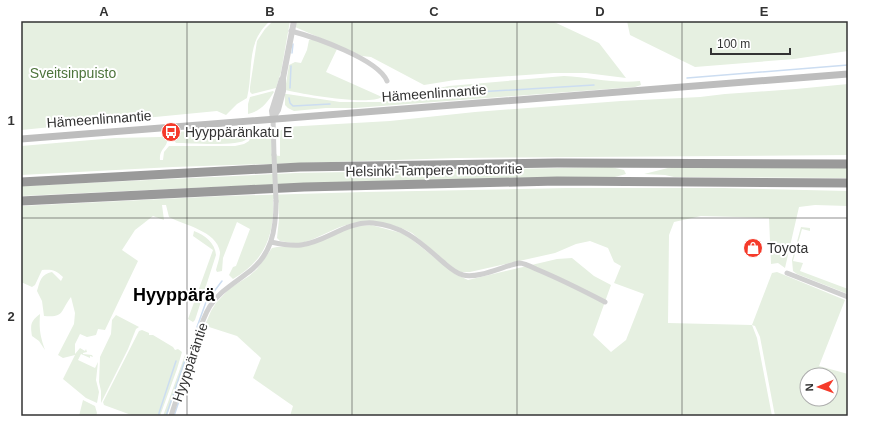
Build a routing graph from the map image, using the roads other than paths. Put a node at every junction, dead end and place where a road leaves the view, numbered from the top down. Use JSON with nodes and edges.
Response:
{"nodes":[{"id":1,"x":294,"y":21,"type":"edge"},
{"id":2,"x":291,"y":31,"type":"junction"},
{"id":3,"x":848,"y":74,"type":"edge"},
{"id":4,"x":387,"y":81,"type":"dead end"},
{"id":5,"x":273,"y":118,"type":"junction"},
{"id":6,"x":21,"y":138,"type":"edge"},
{"id":7,"x":848,"y":164,"type":"edge"},
{"id":8,"x":21,"y":182,"type":"edge"},
{"id":9,"x":848,"y":184,"type":"edge"},
{"id":10,"x":21,"y":201,"type":"edge"},
{"id":11,"x":271,"y":242,"type":"junction"},
{"id":12,"x":787,"y":273,"type":"dead end"},
{"id":13,"x":848,"y":297,"type":"edge"},
{"id":14,"x":605,"y":302,"type":"dead end"},
{"id":15,"x":171,"y":416,"type":"edge"}],
"edges":[{"from":1,"to":2,"type":"street"},
{"from":2,"to":4,"type":"street"},
{"from":2,"to":5,"type":"street"},
{"from":3,"to":5,"type":"main road","name":"Hämeenlinnantie"},
{"from":5,"to":6,"type":"main road","name":"Hämeenlinnantie"},
{"from":5,"to":11,"type":"street","name":"Hyyppäräntie","bridge":true},
{"from":7,"to":8,"type":"highway","name":"Helsinki-Tampere moottoritie"},
{"from":9,"to":10,"type":"highway","name":"Helsinki-Tampere moottoritie"},
{"from":11,"to":14,"type":"street"},
{"from":11,"to":15,"type":"street","name":"Hyyppäräntie"},
{"from":12,"to":13,"type":"street"}]}
